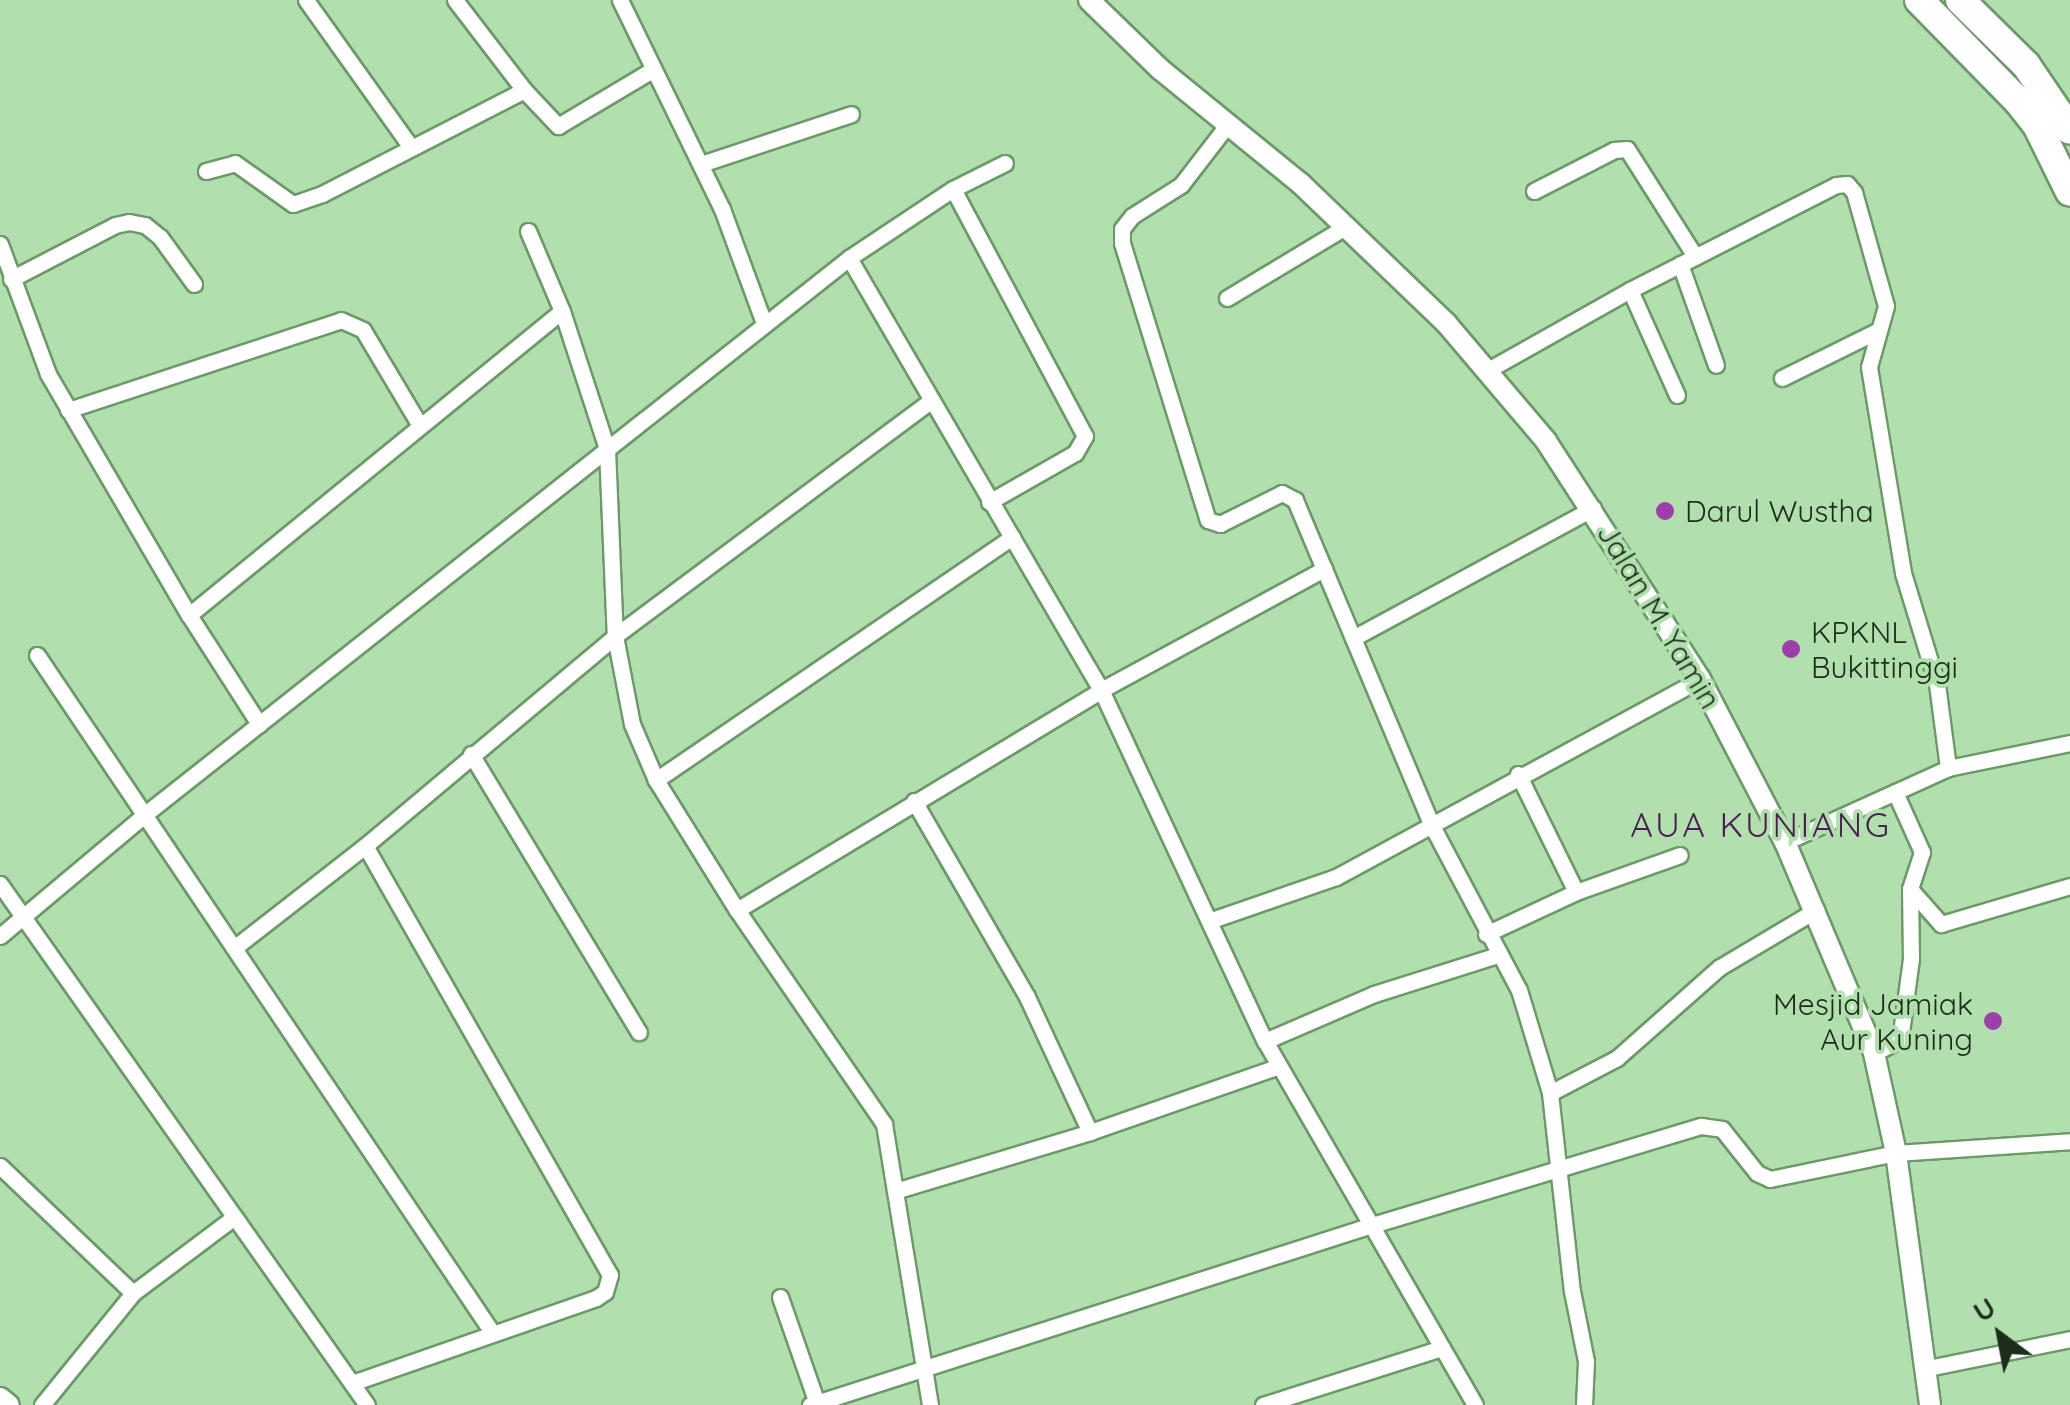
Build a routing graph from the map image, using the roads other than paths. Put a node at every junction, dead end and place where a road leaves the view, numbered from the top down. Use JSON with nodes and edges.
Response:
{"nodes":[{"id":1,"x":306,"y":0,"type":"edge"},
{"id":2,"x":455,"y":0,"type":"edge"},
{"id":3,"x":620,"y":0,"type":"edge"},
{"id":4,"x":1089,"y":0,"type":"edge"},
{"id":5,"x":1919,"y":0,"type":"edge"},
{"id":6,"x":1960,"y":0,"type":"edge"},
{"id":7,"x":652,"y":70,"type":"junction"},
{"id":8,"x":524,"y":90,"type":"junction"},
{"id":9,"x":851,"y":114,"type":"dead end"},
{"id":10,"x":1228,"y":124,"type":"junction"},
{"id":11,"x":2070,"y":130,"type":"edge"},
{"id":12,"x":410,"y":147,"type":"junction"},
{"id":13,"x":1005,"y":163,"type":"dead end"},
{"id":14,"x":701,"y":164,"type":"junction"},
{"id":15,"x":206,"y":171,"type":"dead end"},
{"id":16,"x":953,"y":189,"type":"junction"},
{"id":17,"x":1534,"y":191,"type":"dead end"},
{"id":18,"x":2070,"y":192,"type":"edge"},
{"id":19,"x":1348,"y":226,"type":"junction"},
{"id":20,"x":528,"y":232,"type":"dead end"},
{"id":21,"x":0,"y":244,"type":"edge"},
{"id":22,"x":849,"y":258,"type":"junction"},
{"id":23,"x":1688,"y":260,"type":"junction"},
{"id":24,"x":12,"y":278,"type":"junction"},
{"id":25,"x":194,"y":284,"type":"dead end"},
{"id":26,"x":1630,"y":290,"type":"junction"},
{"id":27,"x":1227,"y":298,"type":"dead end"},
{"id":28,"x":562,"y":311,"type":"junction"},
{"id":29,"x":764,"y":323,"type":"junction"},
{"id":30,"x":1878,"y":330,"type":"junction"},
{"id":31,"x":1716,"y":365,"type":"dead end"},
{"id":32,"x":1488,"y":370,"type":"junction"},
{"id":33,"x":1782,"y":378,"type":"dead end"},
{"id":34,"x":1678,"y":395,"type":"dead end"},
{"id":35,"x":932,"y":400,"type":"junction"},
{"id":36,"x":68,"y":410,"type":"junction"},
{"id":37,"x":420,"y":424,"type":"junction"},
{"id":38,"x":607,"y":449,"type":"junction"},
{"id":39,"x":988,"y":502,"type":"junction"},
{"id":40,"x":1593,"y":508,"type":"junction"},
{"id":41,"x":1012,"y":537,"type":"junction"},
{"id":42,"x":1324,"y":569,"type":"junction"},
{"id":43,"x":188,"y":615,"type":"junction"},
{"id":44,"x":615,"y":636,"type":"junction"},
{"id":45,"x":1353,"y":638,"type":"junction"},
{"id":46,"x":37,"y":655,"type":"dead end"},
{"id":47,"x":1700,"y":679,"type":"junction"},
{"id":48,"x":1101,"y":690,"type":"junction"},
{"id":49,"x":259,"y":724,"type":"junction"},
{"id":50,"x":2070,"y":744,"type":"edge"},
{"id":51,"x":471,"y":754,"type":"junction"},
{"id":52,"x":1948,"y":768,"type":"junction"},
{"id":53,"x":1518,"y":774,"type":"junction"},
{"id":54,"x":656,"y":780,"type":"junction"},
{"id":55,"x":1894,"y":792,"type":"junction"},
{"id":56,"x":914,"y":801,"type":"junction"},
{"id":57,"x":144,"y":815,"type":"junction"},
{"id":58,"x":1431,"y":824,"type":"junction"},
{"id":59,"x":1785,"y":842,"type":"junction"},
{"id":60,"x":364,"y":846,"type":"junction"},
{"id":61,"x":1680,"y":855,"type":"dead end"},
{"id":62,"x":0,"y":884,"type":"edge"},
{"id":63,"x":2070,"y":886,"type":"edge"},
{"id":64,"x":1910,"y":889,"type":"junction"},
{"id":65,"x":1576,"y":892,"type":"junction"},
{"id":66,"x":737,"y":910,"type":"junction"},
{"id":67,"x":1816,"y":910,"type":"junction"},
{"id":68,"x":22,"y":918,"type":"junction"},
{"id":69,"x":1209,"y":921,"type":"junction"},
{"id":70,"x":1486,"y":934,"type":"junction"},
{"id":71,"x":0,"y":936,"type":"edge"},
{"id":72,"x":234,"y":948,"type":"junction"},
{"id":73,"x":1498,"y":955,"type":"junction"},
{"id":74,"x":640,"y":1032,"type":"dead end"},
{"id":75,"x":1265,"y":1041,"type":"junction"},
{"id":76,"x":1874,"y":1053,"type":"junction"},
{"id":77,"x":1279,"y":1066,"type":"junction"},
{"id":78,"x":1550,"y":1093,"type":"junction"},
{"id":79,"x":1090,"y":1132,"type":"junction"},
{"id":80,"x":2070,"y":1141,"type":"edge"},
{"id":81,"x":1896,"y":1154,"type":"junction"},
{"id":82,"x":0,"y":1166,"type":"edge"},
{"id":83,"x":1556,"y":1173,"type":"junction"},
{"id":84,"x":896,"y":1191,"type":"junction"},
{"id":85,"x":233,"y":1218,"type":"junction"},
{"id":86,"x":1369,"y":1226,"type":"junction"},
{"id":87,"x":132,"y":1292,"type":"junction"},
{"id":88,"x":780,"y":1297,"type":"dead end"},
{"id":89,"x":492,"y":1332,"type":"junction"},
{"id":90,"x":2070,"y":1339,"type":"edge"},
{"id":91,"x":1442,"y":1348,"type":"junction"},
{"id":92,"x":922,"y":1367,"type":"junction"},
{"id":93,"x":1923,"y":1368,"type":"junction"},
{"id":94,"x":352,"y":1383,"type":"junction"},
{"id":95,"x":1312,"y":1389,"type":"junction"},
{"id":96,"x":0,"y":1398,"type":"edge"},
{"id":97,"x":814,"y":1404,"type":"edge"},
{"id":98,"x":9,"y":1405,"type":"edge"},
{"id":99,"x":42,"y":1405,"type":"edge"},
{"id":100,"x":367,"y":1405,"type":"edge"},
{"id":101,"x":930,"y":1405,"type":"edge"},
{"id":102,"x":1263,"y":1405,"type":"edge"},
{"id":103,"x":1322,"y":1405,"type":"edge"},
{"id":104,"x":1475,"y":1405,"type":"edge"},
{"id":105,"x":1584,"y":1405,"type":"edge"},
{"id":106,"x":1930,"y":1405,"type":"edge"}],
"edges":[{"from":1,"to":12,"type":"street"},
{"from":2,"to":8,"type":"street"},
{"from":3,"to":7,"type":"street"},
{"from":4,"to":10,"type":"street","name":"Jalan M. Yamin"},
{"from":5,"to":18,"type":"highway"},
{"from":6,"to":11,"type":"highway"},
{"from":7,"to":8,"type":"street"},
{"from":7,"to":14,"type":"street"},
{"from":8,"to":12,"type":"street"},
{"from":9,"to":14,"type":"street"},
{"from":10,"to":19,"type":"street","name":"Jalan M. Yamin"},
{"from":10,"to":42,"type":"street"},
{"from":12,"to":15,"type":"street"},
{"from":13,"to":16,"type":"street"},
{"from":14,"to":29,"type":"street"},
{"from":16,"to":22,"type":"street"},
{"from":16,"to":39,"type":"street"},
{"from":17,"to":23,"type":"street"},
{"from":19,"to":27,"type":"street"},
{"from":19,"to":32,"type":"street","name":"Jalan M. Yamin"},
{"from":20,"to":28,"type":"street"},
{"from":21,"to":24,"type":"street"},
{"from":22,"to":29,"type":"street"},
{"from":22,"to":35,"type":"street"},
{"from":23,"to":26,"type":"street"},
{"from":23,"to":30,"type":"street"},
{"from":23,"to":31,"type":"street"},
{"from":24,"to":25,"type":"street"},
{"from":24,"to":36,"type":"street"},
{"from":26,"to":32,"type":"street"},
{"from":26,"to":34,"type":"street"},
{"from":28,"to":37,"type":"street"},
{"from":28,"to":38,"type":"street"},
{"from":29,"to":38,"type":"street"},
{"from":30,"to":33,"type":"street"},
{"from":30,"to":52,"type":"street"},
{"from":32,"to":40,"type":"street","name":"Jalan M. Yamin"},
{"from":35,"to":39,"type":"street"},
{"from":35,"to":44,"type":"street"},
{"from":36,"to":37,"type":"street"},
{"from":36,"to":43,"type":"street"},
{"from":37,"to":43,"type":"street"},
{"from":38,"to":44,"type":"street"},
{"from":38,"to":49,"type":"street"},
{"from":39,"to":41,"type":"street"},
{"from":40,"to":45,"type":"street"},
{"from":40,"to":47,"type":"street","name":"Jalan M. Yamin"},
{"from":41,"to":48,"type":"street"},
{"from":41,"to":54,"type":"street"},
{"from":42,"to":45,"type":"street"},
{"from":42,"to":48,"type":"street"},
{"from":43,"to":49,"type":"street"},
{"from":44,"to":51,"type":"street"},
{"from":44,"to":54,"type":"street"},
{"from":45,"to":58,"type":"street"},
{"from":46,"to":57,"type":"street"},
{"from":47,"to":53,"type":"street"},
{"from":47,"to":59,"type":"street","name":"Jalan M. Yamin"},
{"from":48,"to":56,"type":"street"},
{"from":48,"to":69,"type":"street"},
{"from":49,"to":57,"type":"street"},
{"from":50,"to":52,"type":"street"},
{"from":51,"to":60,"type":"street"},
{"from":51,"to":74,"type":"street"},
{"from":52,"to":55,"type":"street"},
{"from":53,"to":58,"type":"street"},
{"from":53,"to":65,"type":"street"},
{"from":54,"to":66,"type":"street"},
{"from":55,"to":59,"type":"street"},
{"from":55,"to":64,"type":"street"},
{"from":56,"to":66,"type":"street"},
{"from":56,"to":79,"type":"street"},
{"from":57,"to":68,"type":"street"},
{"from":57,"to":72,"type":"street"},
{"from":58,"to":69,"type":"street"},
{"from":58,"to":70,"type":"street"},
{"from":59,"to":67,"type":"street","name":"Jalan M. Yamin"},
{"from":60,"to":72,"type":"street"},
{"from":60,"to":89,"type":"street"},
{"from":61,"to":65,"type":"street"},
{"from":62,"to":68,"type":"street"},
{"from":63,"to":64,"type":"street"},
{"from":64,"to":76,"type":"street"},
{"from":65,"to":70,"type":"street"},
{"from":66,"to":84,"type":"street"},
{"from":67,"to":76,"type":"street","name":"Jalan M. Yamin"},
{"from":67,"to":78,"type":"street"},
{"from":68,"to":71,"type":"street"},
{"from":68,"to":85,"type":"street"},
{"from":69,"to":75,"type":"street"},
{"from":70,"to":73,"type":"street"},
{"from":72,"to":89,"type":"street"},
{"from":73,"to":75,"type":"street"},
{"from":73,"to":78,"type":"street"},
{"from":75,"to":77,"type":"street"},
{"from":76,"to":81,"type":"street","name":"Jalan M. Yamin"},
{"from":77,"to":79,"type":"street"},
{"from":77,"to":86,"type":"street"},
{"from":78,"to":83,"type":"street"},
{"from":79,"to":84,"type":"street"},
{"from":80,"to":81,"type":"street"},
{"from":81,"to":83,"type":"street"},
{"from":81,"to":93,"type":"street","name":"Jalan M. Yamin"},
{"from":82,"to":87,"type":"street"},
{"from":83,"to":86,"type":"street"},
{"from":83,"to":105,"type":"street"},
{"from":84,"to":92,"type":"street"},
{"from":85,"to":87,"type":"street"},
{"from":85,"to":94,"type":"street"},
{"from":86,"to":91,"type":"street"},
{"from":86,"to":92,"type":"street"},
{"from":87,"to":99,"type":"street"},
{"from":88,"to":97,"type":"street"},
{"from":89,"to":94,"type":"street"},
{"from":90,"to":93,"type":"street"},
{"from":91,"to":95,"type":"street"},
{"from":91,"to":104,"type":"street"},
{"from":92,"to":97,"type":"street"},
{"from":92,"to":101,"type":"street"},
{"from":93,"to":106,"type":"street","name":"Jalan M. Yamin"},
{"from":94,"to":100,"type":"street"},
{"from":95,"to":102,"type":"street"},
{"from":95,"to":103,"type":"street"},
{"from":96,"to":98,"type":"street"}]}
